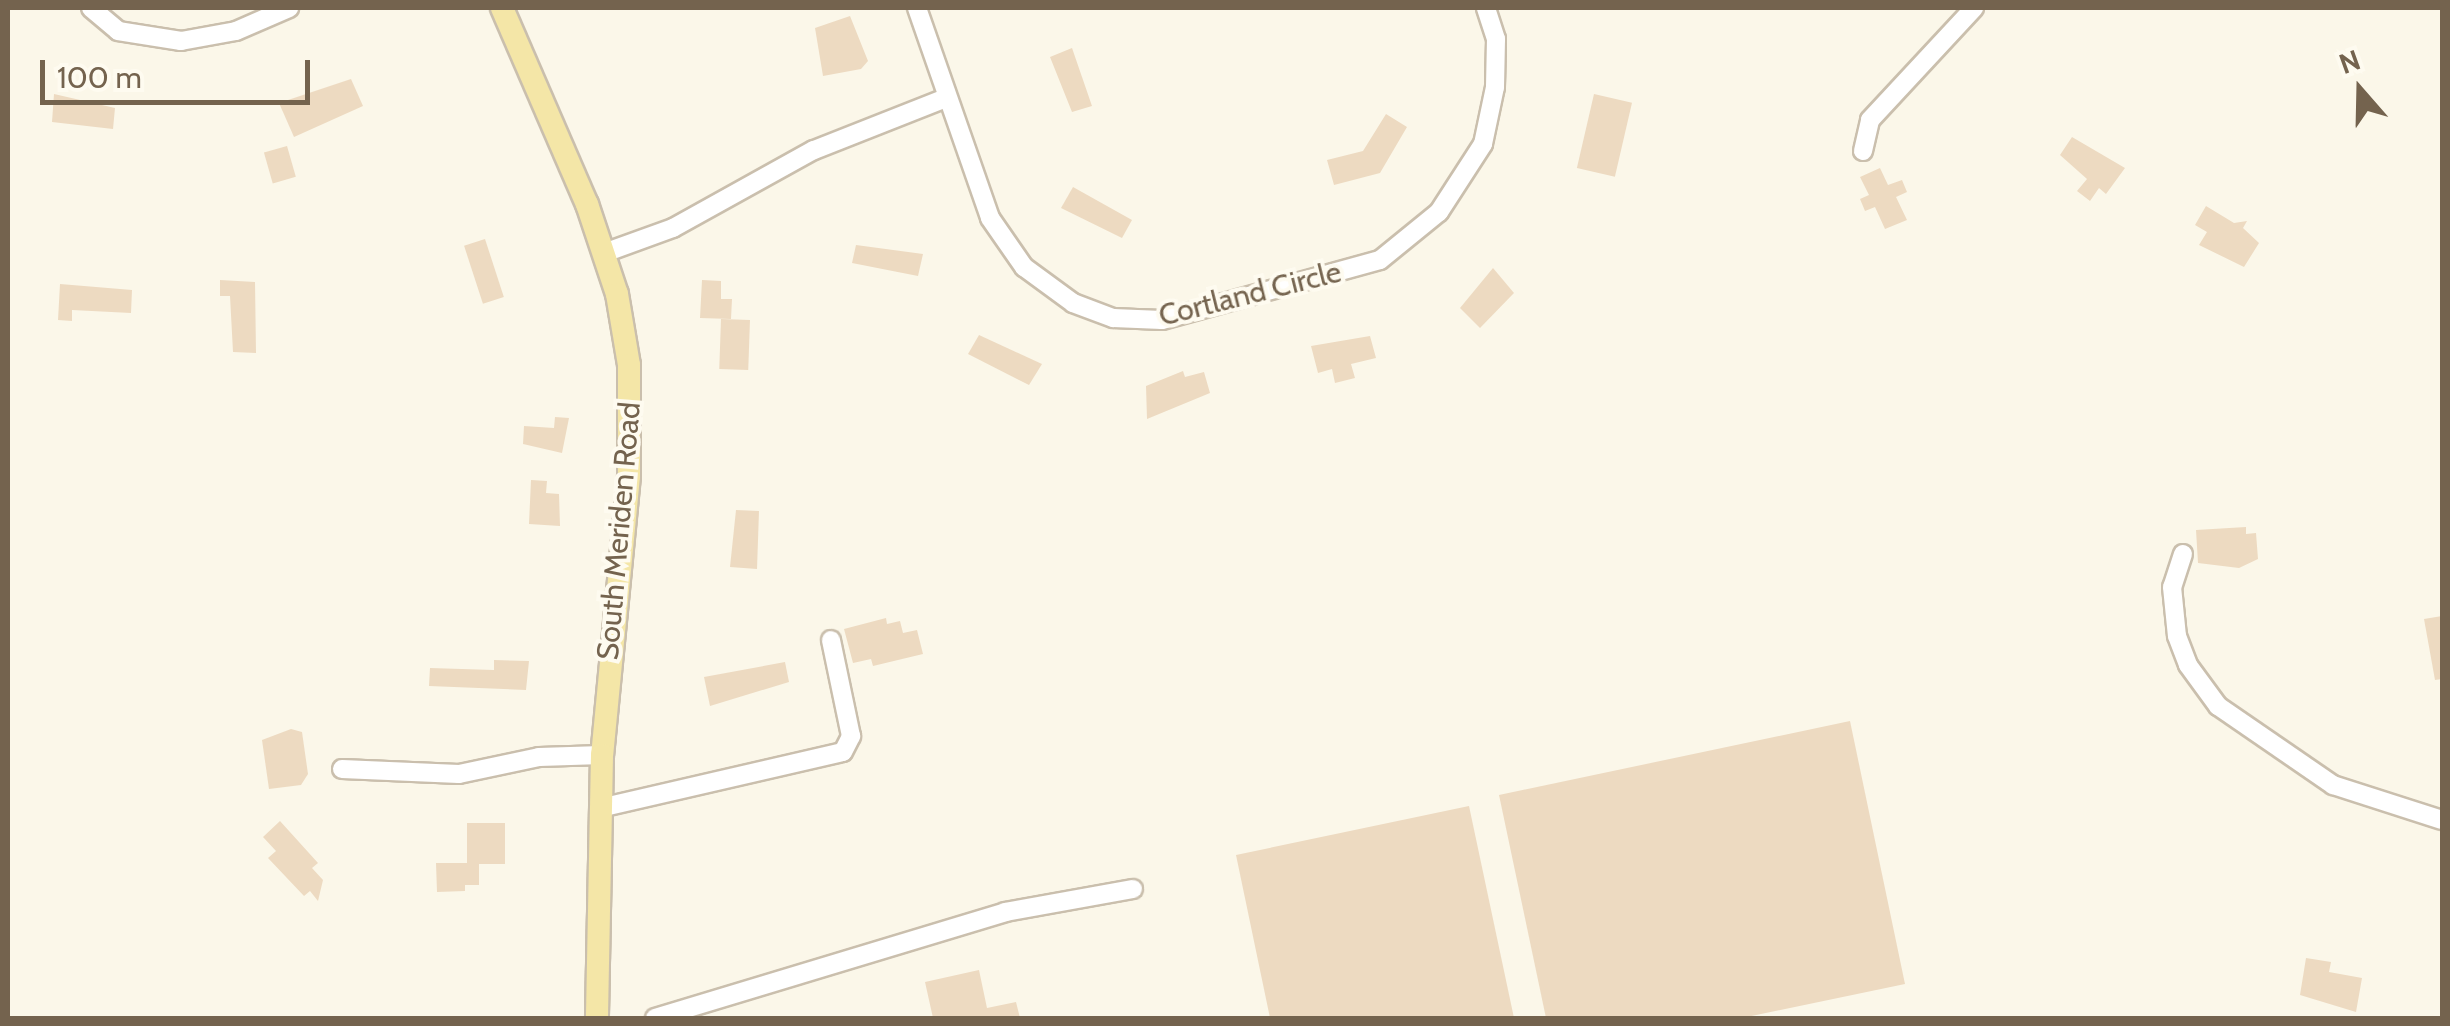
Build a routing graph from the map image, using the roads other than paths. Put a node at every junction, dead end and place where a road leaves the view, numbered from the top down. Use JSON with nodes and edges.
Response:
{"nodes":[{"id":1,"x":91,"y":8,"type":"edge"},
{"id":2,"x":288,"y":8,"type":"edge"},
{"id":3,"x":502,"y":8,"type":"edge"},
{"id":4,"x":917,"y":8,"type":"edge"},
{"id":5,"x":1486,"y":8,"type":"edge"},
{"id":6,"x":1974,"y":8,"type":"edge"},
{"id":7,"x":946,"y":98,"type":"junction"},
{"id":8,"x":1864,"y":151,"type":"dead end"},
{"id":9,"x":604,"y":252,"type":"junction"},
{"id":10,"x":2182,"y":554,"type":"dead end"},
{"id":11,"x":830,"y":640,"type":"dead end"},
{"id":12,"x":602,"y":755,"type":"junction"},
{"id":13,"x":342,"y":769,"type":"dead end"},
{"id":14,"x":600,"y":808,"type":"junction"},
{"id":15,"x":2442,"y":820,"type":"edge"},
{"id":16,"x":1133,"y":889,"type":"dead end"},
{"id":17,"x":597,"y":1018,"type":"edge"},
{"id":18,"x":656,"y":1018,"type":"edge"}],
"edges":[{"from":1,"to":2,"type":"street"},
{"from":3,"to":9,"type":"main road","name":"South Meriden Road"},
{"from":4,"to":7,"type":"street","name":"Cortland Circle"},
{"from":5,"to":7,"type":"street","name":"Cortland Circle"},
{"from":6,"to":8,"type":"street"},
{"from":7,"to":9,"type":"street"},
{"from":9,"to":12,"type":"main road","name":"South Meriden Road"},
{"from":10,"to":15,"type":"street"},
{"from":11,"to":14,"type":"street"},
{"from":12,"to":13,"type":"street"},
{"from":12,"to":14,"type":"main road","name":"South Meriden Road"},
{"from":14,"to":17,"type":"main road","name":"South Meriden Road"},
{"from":16,"to":18,"type":"street"}]}
